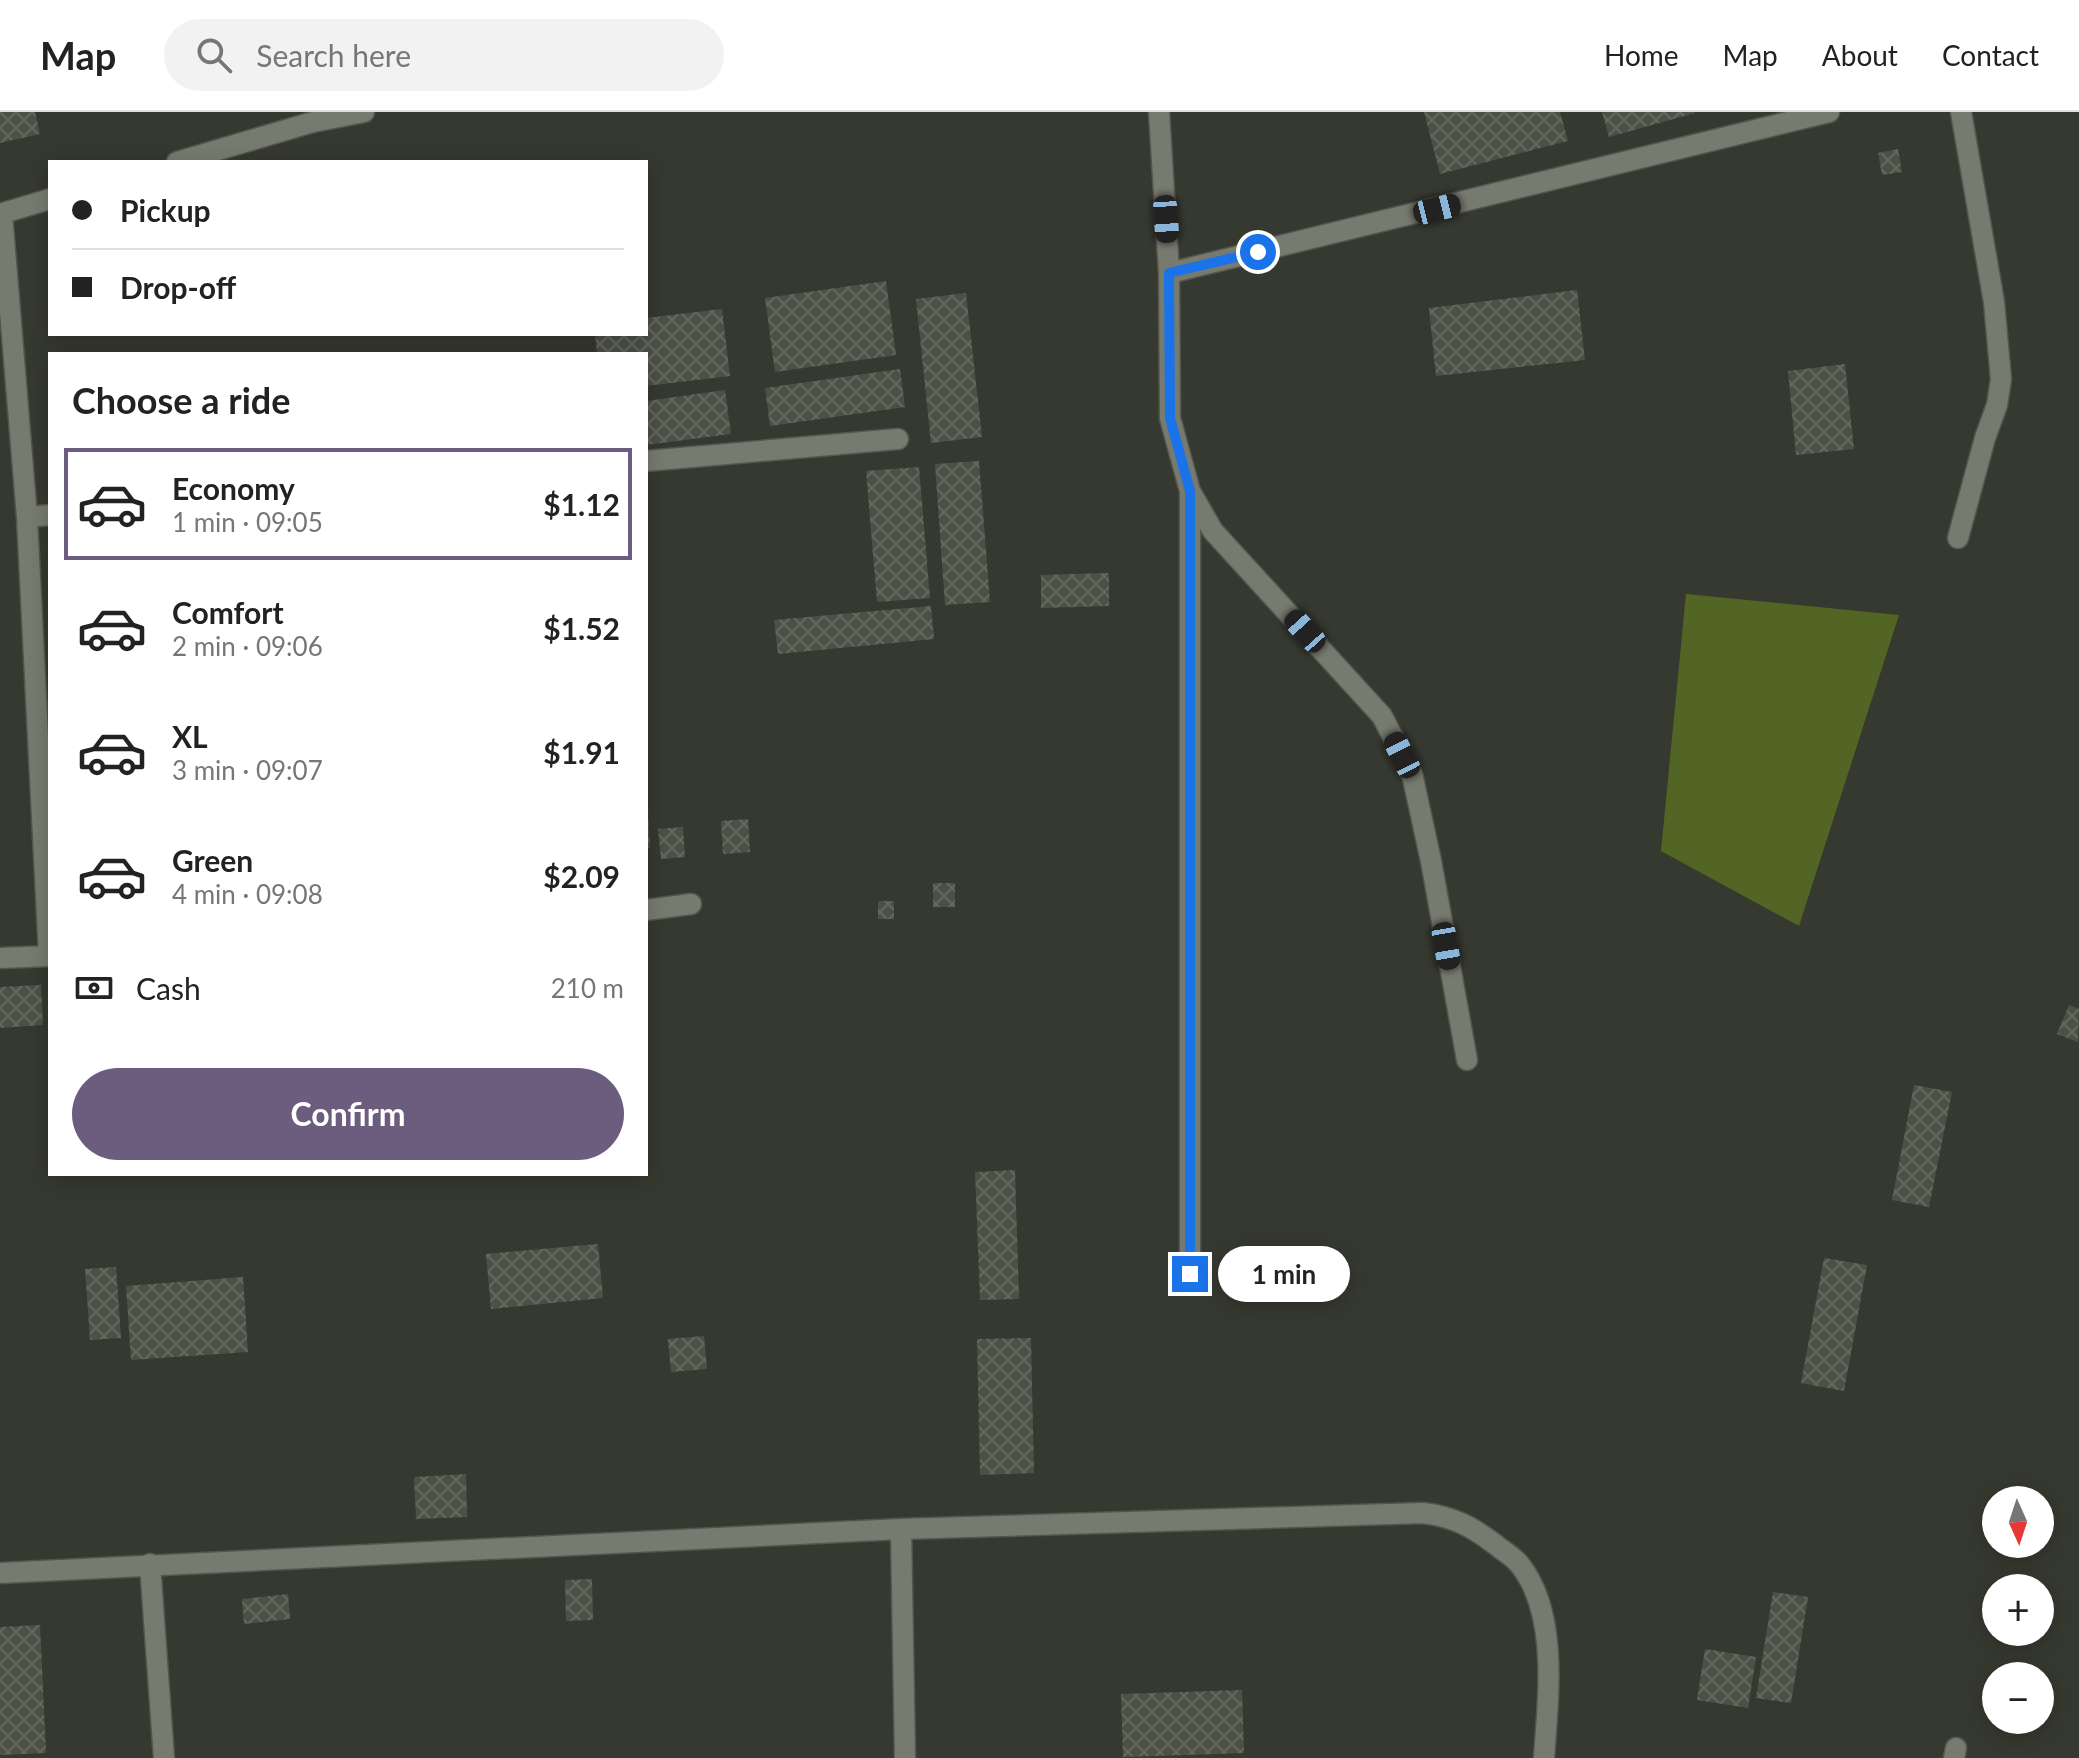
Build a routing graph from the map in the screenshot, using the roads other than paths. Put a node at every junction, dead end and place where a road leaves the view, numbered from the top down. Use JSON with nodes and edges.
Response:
{"nodes":[{"id":1,"x":364,"y":112,"type":"edge"},
{"id":2,"x":1159,"y":112,"type":"edge"},
{"id":3,"x":1829,"y":112,"type":"edge"},
{"id":4,"x":1961,"y":112,"type":"edge"},
{"id":5,"x":313,"y":117,"type":"edge"},
{"id":6,"x":183,"y":160,"type":"edge"},
{"id":7,"x":48,"y":200,"type":"edge"},
{"id":8,"x":1,"y":214,"type":"edge"},
{"id":9,"x":1169,"y":273,"type":"junction"},
{"id":10,"x":898,"y":439,"type":"dead end"},
{"id":11,"x":648,"y":461,"type":"edge"},
{"id":12,"x":1190,"y":491,"type":"junction"},
{"id":13,"x":48,"y":515,"type":"edge"},
{"id":14,"x":27,"y":517,"type":"junction"},
{"id":15,"x":1958,"y":538,"type":"dead end"},
{"id":16,"x":691,"y":904,"type":"dead end"},
{"id":17,"x":648,"y":910,"type":"edge"},
{"id":18,"x":48,"y":918,"type":"edge"},
{"id":19,"x":48,"y":956,"type":"edge"},
{"id":20,"x":0,"y":958,"type":"edge"},
{"id":21,"x":1467,"y":1060,"type":"dead end"},
{"id":22,"x":1190,"y":1274,"type":"dead end"},
{"id":23,"x":901,"y":1529,"type":"junction"},
{"id":24,"x":150,"y":1564,"type":"junction"},
{"id":25,"x":0,"y":1573,"type":"edge"},
{"id":26,"x":164,"y":1758,"type":"edge"},
{"id":27,"x":905,"y":1758,"type":"edge"},
{"id":28,"x":1544,"y":1758,"type":"edge"}],
"edges":[{"from":1,"to":5,"type":"street"},
{"from":2,"to":9,"type":"street"},
{"from":3,"to":9,"type":"street"},
{"from":4,"to":15,"type":"street"},
{"from":5,"to":6,"type":"street"},
{"from":7,"to":8,"type":"street"},
{"from":8,"to":14,"type":"street"},
{"from":9,"to":12,"type":"street"},
{"from":10,"to":11,"type":"street"},
{"from":12,"to":21,"type":"street"},
{"from":12,"to":22,"type":"street"},
{"from":13,"to":14,"type":"street"},
{"from":14,"to":18,"type":"street"},
{"from":16,"to":17,"type":"street"},
{"from":19,"to":20,"type":"street"},
{"from":23,"to":24,"type":"street"},
{"from":23,"to":27,"type":"street"},
{"from":23,"to":28,"type":"street"},
{"from":24,"to":25,"type":"street"},
{"from":24,"to":26,"type":"street"}]}
